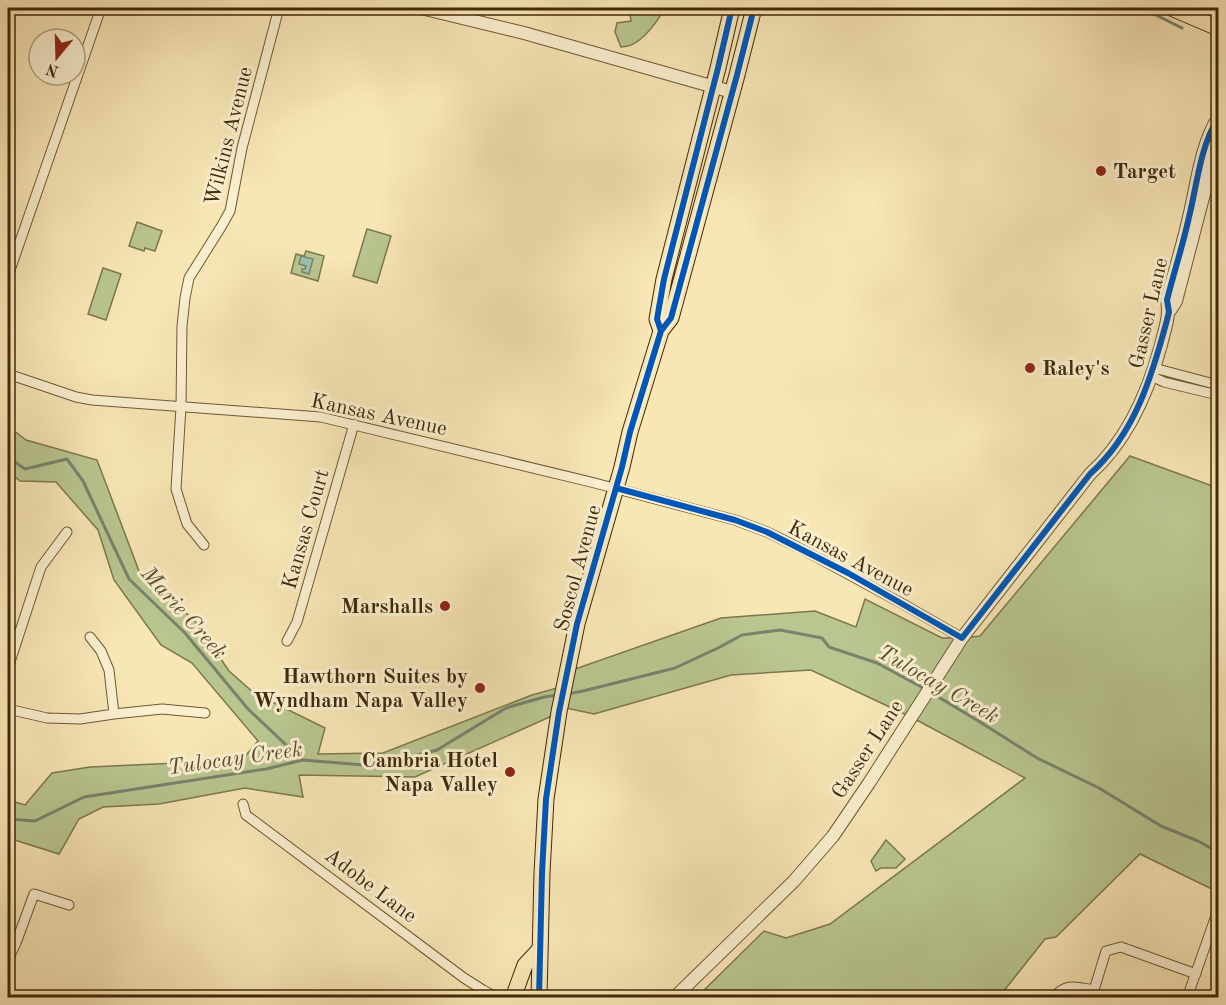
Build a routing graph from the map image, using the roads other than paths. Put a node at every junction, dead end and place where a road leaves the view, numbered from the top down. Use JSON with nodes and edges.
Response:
{"nodes":[{"id":1,"x":100,"y":8,"type":"edge"},
{"id":2,"x":279,"y":8,"type":"edge"},
{"id":3,"x":421,"y":8,"type":"edge"},
{"id":4,"x":732,"y":8,"type":"edge"},
{"id":5,"x":754,"y":8,"type":"edge"},
{"id":6,"x":1171,"y":8,"type":"edge"},
{"id":7,"x":463,"y":13,"type":"edge"},
{"id":8,"x":1218,"y":28,"type":"edge"},
{"id":9,"x":712,"y":87,"type":"junction"},
{"id":10,"x":732,"y":92,"type":"junction"},
{"id":11,"x":1218,"y":118,"type":"edge"},
{"id":12,"x":1218,"y":147,"type":"edge"},
{"id":13,"x":8,"y":276,"type":"edge"},
{"id":14,"x":1169,"y":312,"type":"junction"},
{"id":15,"x":661,"y":331,"type":"junction"},
{"id":16,"x":1153,"y":372,"type":"junction"},
{"id":17,"x":8,"y":374,"type":"edge"},
{"id":18,"x":1218,"y":385,"type":"edge"},
{"id":19,"x":1218,"y":395,"type":"edge"},
{"id":20,"x":181,"y":407,"type":"junction"},
{"id":21,"x":354,"y":424,"type":"junction"},
{"id":22,"x":616,"y":488,"type":"junction"},
{"id":23,"x":67,"y":531,"type":"dead end"},
{"id":24,"x":204,"y":545,"type":"dead end"},
{"id":25,"x":90,"y":637,"type":"dead end"},
{"id":26,"x":962,"y":638,"type":"junction"},
{"id":27,"x":287,"y":641,"type":"dead end"},
{"id":28,"x":8,"y":668,"type":"edge"},
{"id":29,"x":8,"y":709,"type":"edge"},
{"id":30,"x":205,"y":713,"type":"dead end"},
{"id":31,"x":114,"y":714,"type":"junction"},
{"id":32,"x":243,"y":804,"type":"dead end"},
{"id":33,"x":69,"y":905,"type":"dead end"},
{"id":34,"x":1218,"y":910,"type":"edge"},
{"id":35,"x":539,"y":950,"type":"junction"},
{"id":36,"x":8,"y":960,"type":"edge"},
{"id":37,"x":1196,"y":974,"type":"junction"},
{"id":38,"x":484,"y":994,"type":"edge"},
{"id":39,"x":1092,"y":994,"type":"edge"},
{"id":40,"x":498,"y":998,"type":"edge"},
{"id":41,"x":513,"y":998,"type":"edge"},
{"id":42,"x":539,"y":998,"type":"edge"},
{"id":43,"x":674,"y":998,"type":"edge"},
{"id":44,"x":1053,"y":998,"type":"edge"},
{"id":45,"x":1187,"y":998,"type":"edge"}],
"edges":[{"from":1,"to":13,"type":"street"},
{"from":2,"to":20,"type":"street","name":"Wilkins Avenue"},
{"from":3,"to":7,"type":"street"},
{"from":4,"to":9,"type":"main road","name":"Soscol Avenue"},
{"from":5,"to":10,"type":"main road","name":"Soscol Avenue"},
{"from":6,"to":8,"type":"main road"},
{"from":7,"to":9,"type":"street"},
{"from":9,"to":10,"type":"street"},
{"from":9,"to":15,"type":"main road","name":"Soscol Avenue"},
{"from":10,"to":15,"type":"main road","name":"Soscol Avenue"},
{"from":11,"to":14,"type":"street","name":"Gasser Lane"},
{"from":12,"to":14,"type":"street","name":"Gasser Lane"},
{"from":14,"to":16,"type":"street","name":"Gasser Lane"},
{"from":15,"to":22,"type":"main road","name":"Soscol Avenue"},
{"from":16,"to":18,"type":"street"},
{"from":16,"to":19,"type":"street"},
{"from":16,"to":26,"type":"street","name":"Gasser Lane"},
{"from":17,"to":20,"type":"street","name":"Kansas Avenue"},
{"from":20,"to":21,"type":"street","name":"Kansas Avenue"},
{"from":20,"to":24,"type":"street","name":"Wilkins Avenue"},
{"from":21,"to":22,"type":"street","name":"Kansas Avenue"},
{"from":21,"to":27,"type":"street","name":"Kansas Court"},
{"from":22,"to":26,"type":"street","name":"Kansas Avenue"},
{"from":22,"to":35,"type":"main road","name":"Soscol Avenue"},
{"from":23,"to":28,"type":"street"},
{"from":25,"to":31,"type":"street"},
{"from":26,"to":43,"type":"street","name":"Gasser Lane"},
{"from":29,"to":31,"type":"street"},
{"from":30,"to":31,"type":"street"},
{"from":32,"to":38,"type":"street","name":"Adobe Lane"},
{"from":33,"to":36,"type":"street"},
{"from":34,"to":37,"type":"street"},
{"from":35,"to":41,"type":"main road"},
{"from":35,"to":42,"type":"main road","name":"Soscol Avenue"},
{"from":37,"to":39,"type":"street"},
{"from":37,"to":45,"type":"street"},
{"from":38,"to":40,"type":"street","name":"Adobe Lane"},
{"from":39,"to":44,"type":"street"}]}
